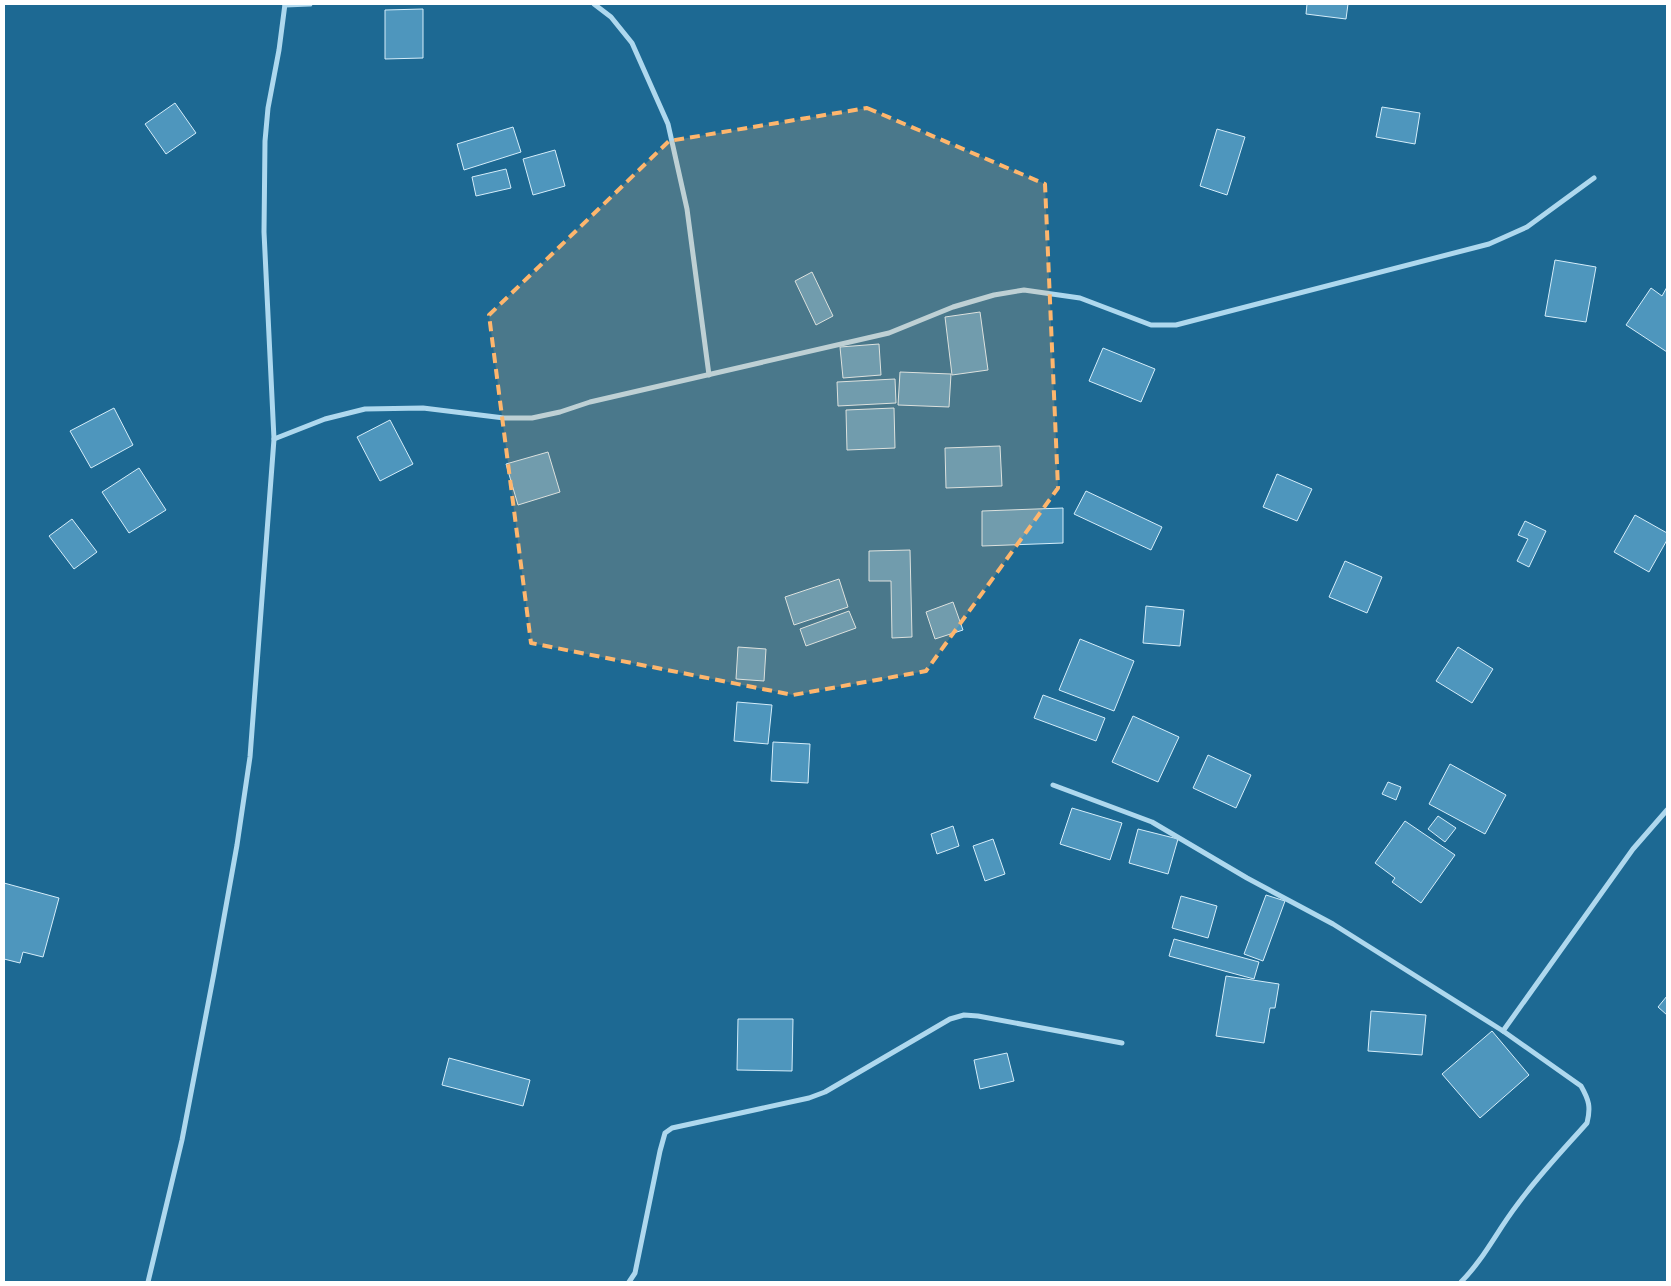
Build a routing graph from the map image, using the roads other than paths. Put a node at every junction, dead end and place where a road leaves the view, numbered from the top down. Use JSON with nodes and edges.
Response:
{"nodes":[{"id":1,"x":285,"y":4,"type":"edge"},
{"id":2,"x":310,"y":4,"type":"edge"},
{"id":3,"x":594,"y":4,"type":"edge"},
{"id":4,"x":1594,"y":178,"type":"dead end"},
{"id":5,"x":709,"y":376,"type":"junction"},
{"id":6,"x":274,"y":439,"type":"junction"},
{"id":7,"x":1053,"y":786,"type":"dead end"},
{"id":8,"x":1667,"y":810,"type":"edge"},
{"id":9,"x":1503,"y":1031,"type":"junction"},
{"id":10,"x":1122,"y":1043,"type":"dead end"},
{"id":11,"x":148,"y":1282,"type":"edge"},
{"id":12,"x":629,"y":1282,"type":"edge"},
{"id":13,"x":1461,"y":1282,"type":"edge"}],
"edges":[{"from":1,"to":2,"type":"street"},
{"from":1,"to":6,"type":"street"},
{"from":3,"to":5,"type":"street"},
{"from":4,"to":5,"type":"street"},
{"from":5,"to":6,"type":"street"},
{"from":6,"to":11,"type":"street"},
{"from":7,"to":9,"type":"street"},
{"from":8,"to":9,"type":"street"},
{"from":9,"to":13,"type":"street"},
{"from":10,"to":12,"type":"street"}]}
